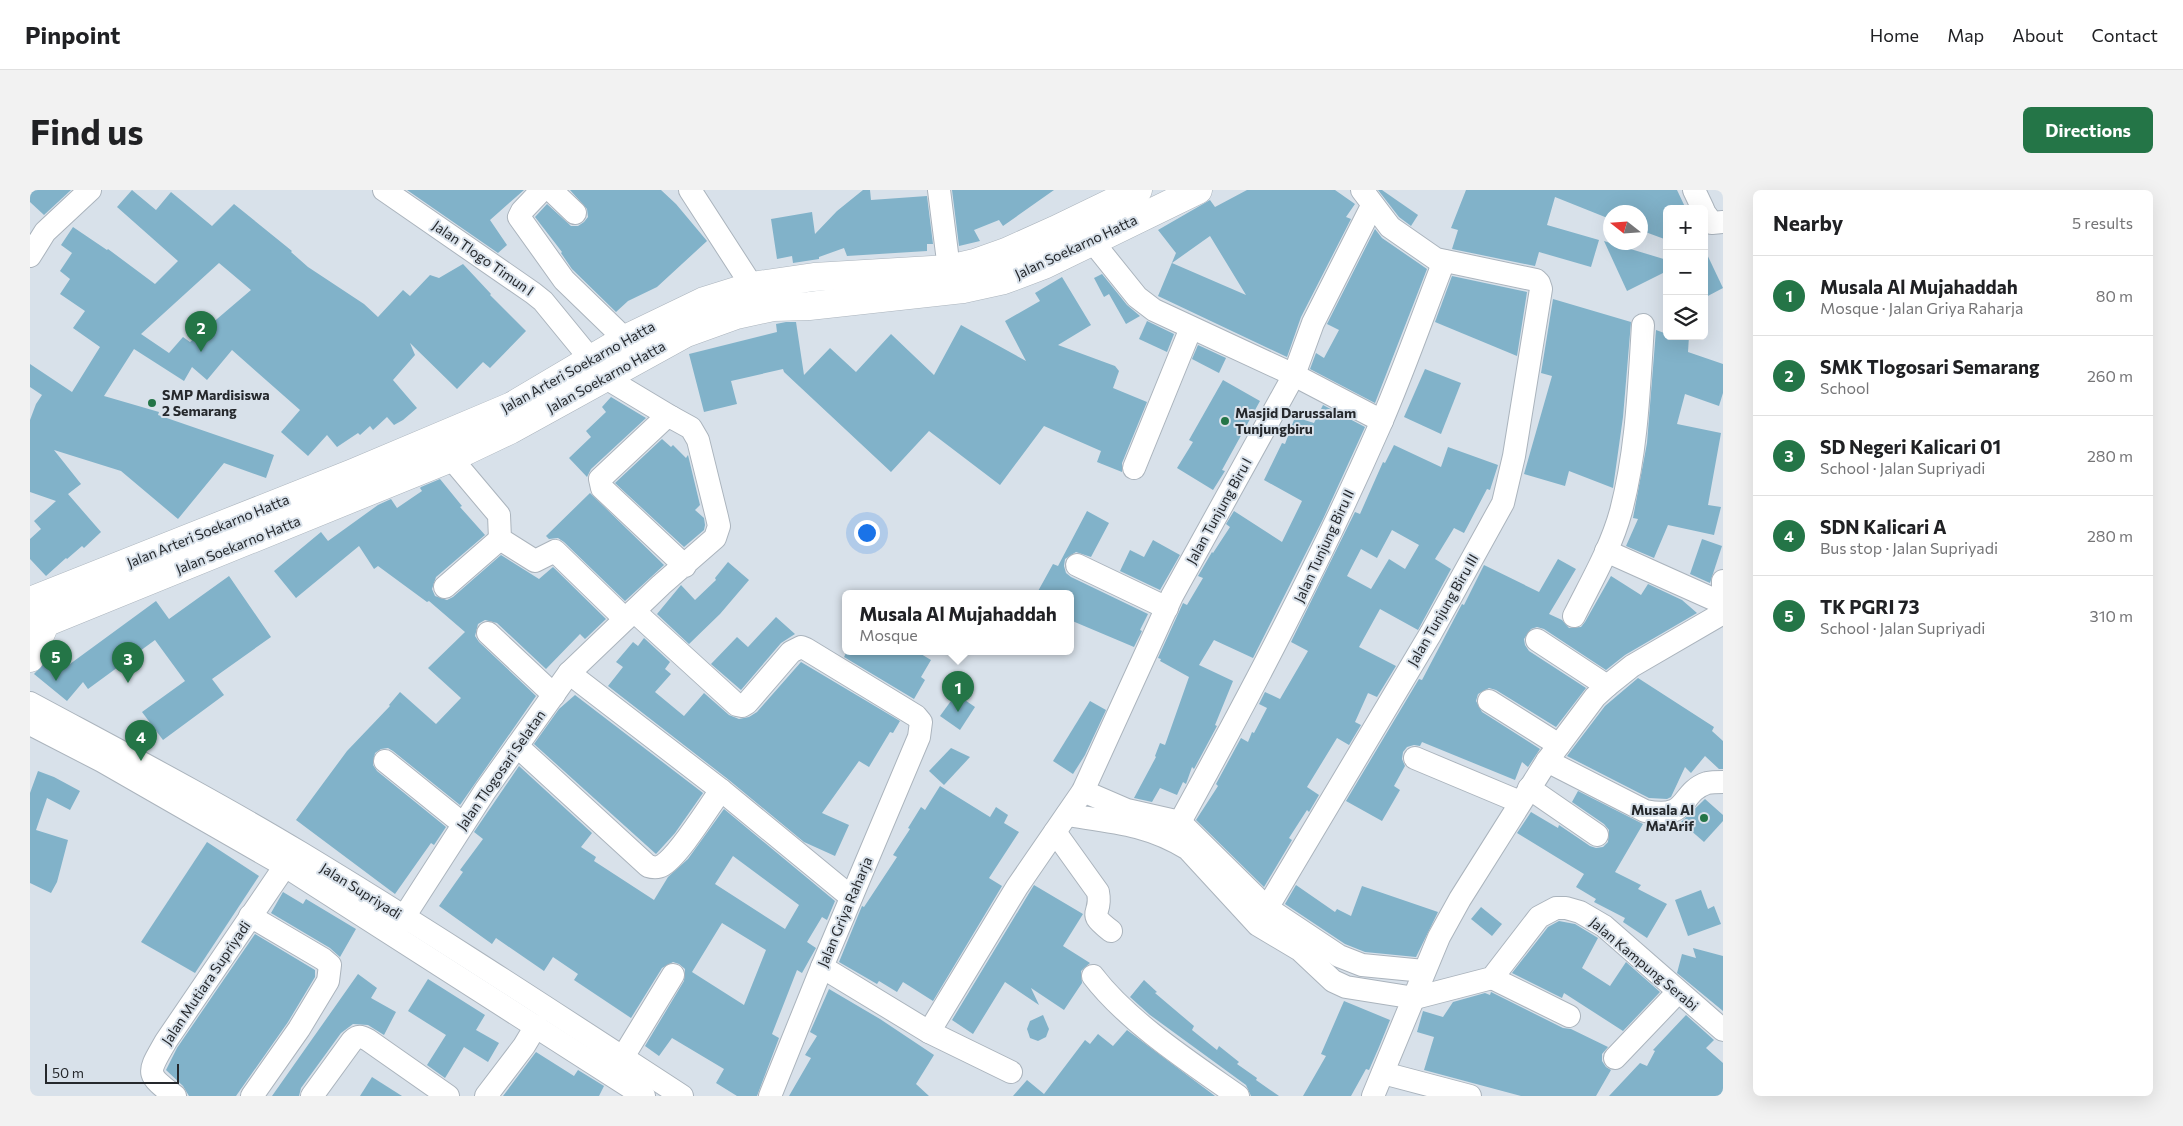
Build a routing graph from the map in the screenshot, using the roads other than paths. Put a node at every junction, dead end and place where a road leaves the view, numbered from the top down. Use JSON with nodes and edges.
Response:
{"nodes":[{"id":1,"x":90,"y":190,"type":"edge"},
{"id":2,"x":384,"y":190,"type":"edge"},
{"id":3,"x":542,"y":190,"type":"edge"},
{"id":4,"x":551,"y":190,"type":"edge"},
{"id":5,"x":690,"y":190,"type":"edge"},
{"id":6,"x":939,"y":190,"type":"edge"},
{"id":7,"x":1138,"y":190,"type":"edge"},
{"id":8,"x":1198,"y":190,"type":"edge"},
{"id":9,"x":1694,"y":190,"type":"edge"},
{"id":10,"x":1367,"y":198,"type":"edge"},
{"id":11,"x":1702,"y":205,"type":"edge"},
{"id":12,"x":575,"y":213,"type":"dead end"},
{"id":13,"x":1708,"y":216,"type":"edge"},
{"id":14,"x":1723,"y":222,"type":"edge"},
{"id":15,"x":37,"y":226,"type":"edge"},
{"id":16,"x":1092,"y":241,"type":"junction"},
{"id":17,"x":30,"y":256,"type":"edge"},
{"id":18,"x":1444,"y":261,"type":"junction"},
{"id":19,"x":949,"y":269,"type":"junction"},
{"id":20,"x":752,"y":286,"type":"junction"},
{"id":21,"x":1643,"y":325,"type":"dead end"},
{"id":22,"x":1192,"y":328,"type":"junction"},
{"id":23,"x":625,"y":339,"type":"junction"},
{"id":24,"x":598,"y":369,"type":"junction"},
{"id":25,"x":1294,"y":375,"type":"junction"},
{"id":26,"x":671,"y":418,"type":"junction"},
{"id":27,"x":1382,"y":421,"type":"junction"},
{"id":28,"x":451,"y":458,"type":"junction"},
{"id":29,"x":1134,"y":468,"type":"dead end"},
{"id":30,"x":717,"y":534,"type":"joint"},
{"id":31,"x":500,"y":539,"type":"junction"},
{"id":32,"x":1606,"y":551,"type":"junction"},
{"id":33,"x":1077,"y":565,"type":"dead end"},
{"id":34,"x":685,"y":566,"type":"junction"},
{"id":35,"x":1723,"y":581,"type":"edge"},
{"id":36,"x":445,"y":588,"type":"dead end"},
{"id":37,"x":30,"y":601,"type":"edge"},
{"id":38,"x":1723,"y":603,"type":"edge"},
{"id":39,"x":1167,"y":608,"type":"junction"},
{"id":40,"x":1723,"y":613,"type":"edge"},
{"id":41,"x":630,"y":615,"type":"junction"},
{"id":42,"x":1574,"y":616,"type":"dead end"},
{"id":43,"x":38,"y":626,"type":"edge"},
{"id":44,"x":488,"y":633,"type":"dead end"},
{"id":45,"x":1536,"y":640,"type":"dead end"},
{"id":46,"x":30,"y":658,"type":"edge"},
{"id":47,"x":569,"y":673,"type":"junction"},
{"id":48,"x":1607,"y":686,"type":"junction"},
{"id":49,"x":554,"y":695,"type":"junction"},
{"id":50,"x":1489,"y":701,"type":"dead end"},
{"id":51,"x":30,"y":703,"type":"edge"},
{"id":52,"x":30,"y":724,"type":"edge"},
{"id":53,"x":517,"y":746,"type":"junction"},
{"id":54,"x":1553,"y":753,"type":"junction"},
{"id":55,"x":106,"y":754,"type":"junction"},
{"id":56,"x":1415,"y":758,"type":"dead end"},
{"id":57,"x":385,"y":761,"type":"dead end"},
{"id":58,"x":1723,"y":782,"type":"edge"},
{"id":59,"x":721,"y":790,"type":"junction"},
{"id":60,"x":1083,"y":792,"type":"junction"},
{"id":61,"x":1524,"y":795,"type":"junction"},
{"id":62,"x":1180,"y":822,"type":"junction"},
{"id":63,"x":1061,"y":823,"type":"junction"},
{"id":64,"x":463,"y":824,"type":"junction"},
{"id":65,"x":1597,"y":835,"type":"dead end"},
{"id":66,"x":285,"y":866,"type":"junction"},
{"id":67,"x":851,"y":897,"type":"junction"},
{"id":68,"x":1268,"y":908,"type":"junction"},
{"id":69,"x":250,"y":916,"type":"junction"},
{"id":70,"x":398,"y":925,"type":"junction"},
{"id":71,"x":1111,"y":931,"type":"dead end"},
{"id":72,"x":822,"y":968,"type":"junction"},
{"id":73,"x":1424,"y":971,"type":"junction"},
{"id":74,"x":673,"y":975,"type":"dead end"},
{"id":75,"x":1093,"y":976,"type":"dead end"},
{"id":76,"x":1492,"y":978,"type":"junction"},
{"id":77,"x":1678,"y":992,"type":"junction"},
{"id":78,"x":1415,"y":998,"type":"junction"},
{"id":79,"x":1569,"y":1016,"type":"dead end"},
{"id":80,"x":536,"y":1026,"type":"junction"},
{"id":81,"x":1723,"y":1030,"type":"edge"},
{"id":82,"x":929,"y":1032,"type":"junction"},
{"id":83,"x":1615,"y":1058,"type":"dead end"},
{"id":84,"x":618,"y":1066,"type":"junction"},
{"id":85,"x":1011,"y":1072,"type":"dead end"},
{"id":86,"x":1383,"y":1073,"type":"junction"},
{"id":87,"x":175,"y":1096,"type":"edge"},
{"id":88,"x":252,"y":1096,"type":"edge"},
{"id":89,"x":312,"y":1096,"type":"edge"},
{"id":90,"x":448,"y":1096,"type":"edge"},
{"id":91,"x":486,"y":1096,"type":"edge"},
{"id":92,"x":644,"y":1096,"type":"edge"},
{"id":93,"x":682,"y":1096,"type":"edge"},
{"id":94,"x":770,"y":1096,"type":"edge"},
{"id":95,"x":1238,"y":1096,"type":"edge"},
{"id":96,"x":1373,"y":1096,"type":"edge"},
{"id":97,"x":1470,"y":1096,"type":"edge"}],
"edges":[{"from":1,"to":15,"type":"street"},
{"from":2,"to":24,"type":"street","name":"Jalan Tlogo Timun I"},
{"from":3,"to":23,"type":"street"},
{"from":4,"to":12,"type":"street"},
{"from":5,"to":20,"type":"street"},
{"from":6,"to":19,"type":"street"},
{"from":7,"to":19,"type":"main road","name":"Jalan Arteri Soekarno Hatta"},
{"from":8,"to":16,"type":"main road","name":"Jalan Soekarno Hatta"},
{"from":9,"to":11,"type":"street"},
{"from":10,"to":18,"type":"street"},
{"from":10,"to":25,"type":"street","name":"Jalan Tunjung Biru I"},
{"from":13,"to":14,"type":"street"},
{"from":15,"to":17,"type":"street"},
{"from":16,"to":22,"type":"street"},
{"from":16,"to":24,"type":"main road","name":"Jalan Soekarno Hatta"},
{"from":18,"to":27,"type":"street","name":"Jalan Tunjung Biru II"},
{"from":18,"to":68,"type":"street","name":"Jalan Tunjung Biru III"},
{"from":19,"to":20,"type":"main road","name":"Jalan Arteri Soekarno Hatta"},
{"from":20,"to":23,"type":"main road","name":"Jalan Arteri Soekarno Hatta"},
{"from":21,"to":32,"type":"street"},
{"from":22,"to":25,"type":"street"},
{"from":22,"to":29,"type":"street"},
{"from":23,"to":24,"type":"main road","name":"Jalan Arteri Soekarno Hatta"},
{"from":24,"to":26,"type":"street","name":"Jalan Tlogo Timun I"},
{"from":24,"to":28,"type":"main road","name":"Jalan Soekarno Hatta"},
{"from":24,"to":37,"type":"main road","name":"Jalan Arteri Soekarno Hatta"},
{"from":25,"to":27,"type":"street"},
{"from":25,"to":39,"type":"street","name":"Jalan Tunjung Biru I"},
{"from":26,"to":30,"type":"street","name":"Jalan Tlogo Timun I"},
{"from":26,"to":34,"type":"street"},
{"from":27,"to":62,"type":"street","name":"Jalan Tunjung Biru II"},
{"from":28,"to":31,"type":"street"},
{"from":28,"to":43,"type":"main road","name":"Jalan Soekarno Hatta"},
{"from":30,"to":34,"type":"street","name":"Jalan Tlogosari Selatan"},
{"from":31,"to":36,"type":"street"},
{"from":31,"to":41,"type":"street"},
{"from":32,"to":38,"type":"street"},
{"from":32,"to":42,"type":"street"},
{"from":33,"to":39,"type":"street"},
{"from":34,"to":41,"type":"street","name":"Jalan Tlogosari Selatan"},
{"from":35,"to":38,"type":"street"},
{"from":39,"to":60,"type":"street","name":"Jalan Tunjung Biru I"},
{"from":40,"to":48,"type":"street"},
{"from":41,"to":47,"type":"street","name":"Jalan Tlogosari Selatan"},
{"from":41,"to":67,"type":"street","name":"Jalan Griya Raharja"},
{"from":43,"to":46,"type":"main road"},
{"from":44,"to":49,"type":"street"},
{"from":45,"to":48,"type":"street"},
{"from":47,"to":49,"type":"street","name":"Jalan Tlogosari Selatan"},
{"from":47,"to":59,"type":"street"},
{"from":48,"to":54,"type":"street"},
{"from":49,"to":53,"type":"street","name":"Jalan Tlogosari Selatan"},
{"from":50,"to":54,"type":"street"},
{"from":51,"to":55,"type":"street","name":"Jalan Supriyadi"},
{"from":52,"to":55,"type":"street","name":"Jalan Supriyadi"},
{"from":53,"to":59,"type":"street"},
{"from":53,"to":64,"type":"street","name":"Jalan Tlogosari Selatan"},
{"from":54,"to":58,"type":"street"},
{"from":54,"to":61,"type":"street"},
{"from":55,"to":66,"type":"street","name":"Jalan Supriyadi"},
{"from":55,"to":70,"type":"street","name":"Jalan Supriyadi"},
{"from":56,"to":61,"type":"street"},
{"from":57,"to":64,"type":"street"},
{"from":59,"to":67,"type":"street"},
{"from":60,"to":62,"type":"street"},
{"from":60,"to":63,"type":"street","name":"Jalan Tunjung Biru I"},
{"from":61,"to":65,"type":"street"},
{"from":61,"to":73,"type":"street"},
{"from":62,"to":68,"type":"street"},
{"from":63,"to":71,"type":"street"},
{"from":63,"to":78,"type":"street"},
{"from":63,"to":82,"type":"street","name":"Jalan Tunjung Biru I"},
{"from":64,"to":70,"type":"street","name":"Jalan Tlogosari Selatan"},
{"from":66,"to":69,"type":"street","name":"Jalan Mutiara Supriyadi"},
{"from":66,"to":70,"type":"street","name":"Jalan Supriyadi"},
{"from":67,"to":72,"type":"street","name":"Jalan Griya Raharja"},
{"from":68,"to":73,"type":"street"},
{"from":69,"to":87,"type":"street","name":"Jalan Mutiara Supriyadi"},
{"from":69,"to":88,"type":"street","name":"Jalan Mutiara Supriyadi"},
{"from":70,"to":80,"type":"street","name":"Jalan Supriyadi"},
{"from":70,"to":84,"type":"street","name":"Jalan Supriyadi"},
{"from":72,"to":82,"type":"street"},
{"from":72,"to":94,"type":"street","name":"Jalan Griya Raharja"},
{"from":73,"to":78,"type":"street"},
{"from":74,"to":84,"type":"street"},
{"from":75,"to":95,"type":"street"},
{"from":76,"to":77,"type":"street","name":"Jalan Kampung Serabi"},
{"from":76,"to":78,"type":"street"},
{"from":76,"to":79,"type":"street"},
{"from":77,"to":81,"type":"street","name":"Jalan Kampung Serabi"},
{"from":77,"to":83,"type":"street"},
{"from":78,"to":86,"type":"street"},
{"from":80,"to":84,"type":"street","name":"Jalan Supriyadi"},
{"from":80,"to":91,"type":"street"},
{"from":82,"to":85,"type":"street"},
{"from":84,"to":92,"type":"street","name":"Jalan Supriyadi"},
{"from":84,"to":93,"type":"street","name":"Jalan Supriyadi"},
{"from":86,"to":96,"type":"street"},
{"from":86,"to":97,"type":"street"},
{"from":89,"to":90,"type":"street"}]}
